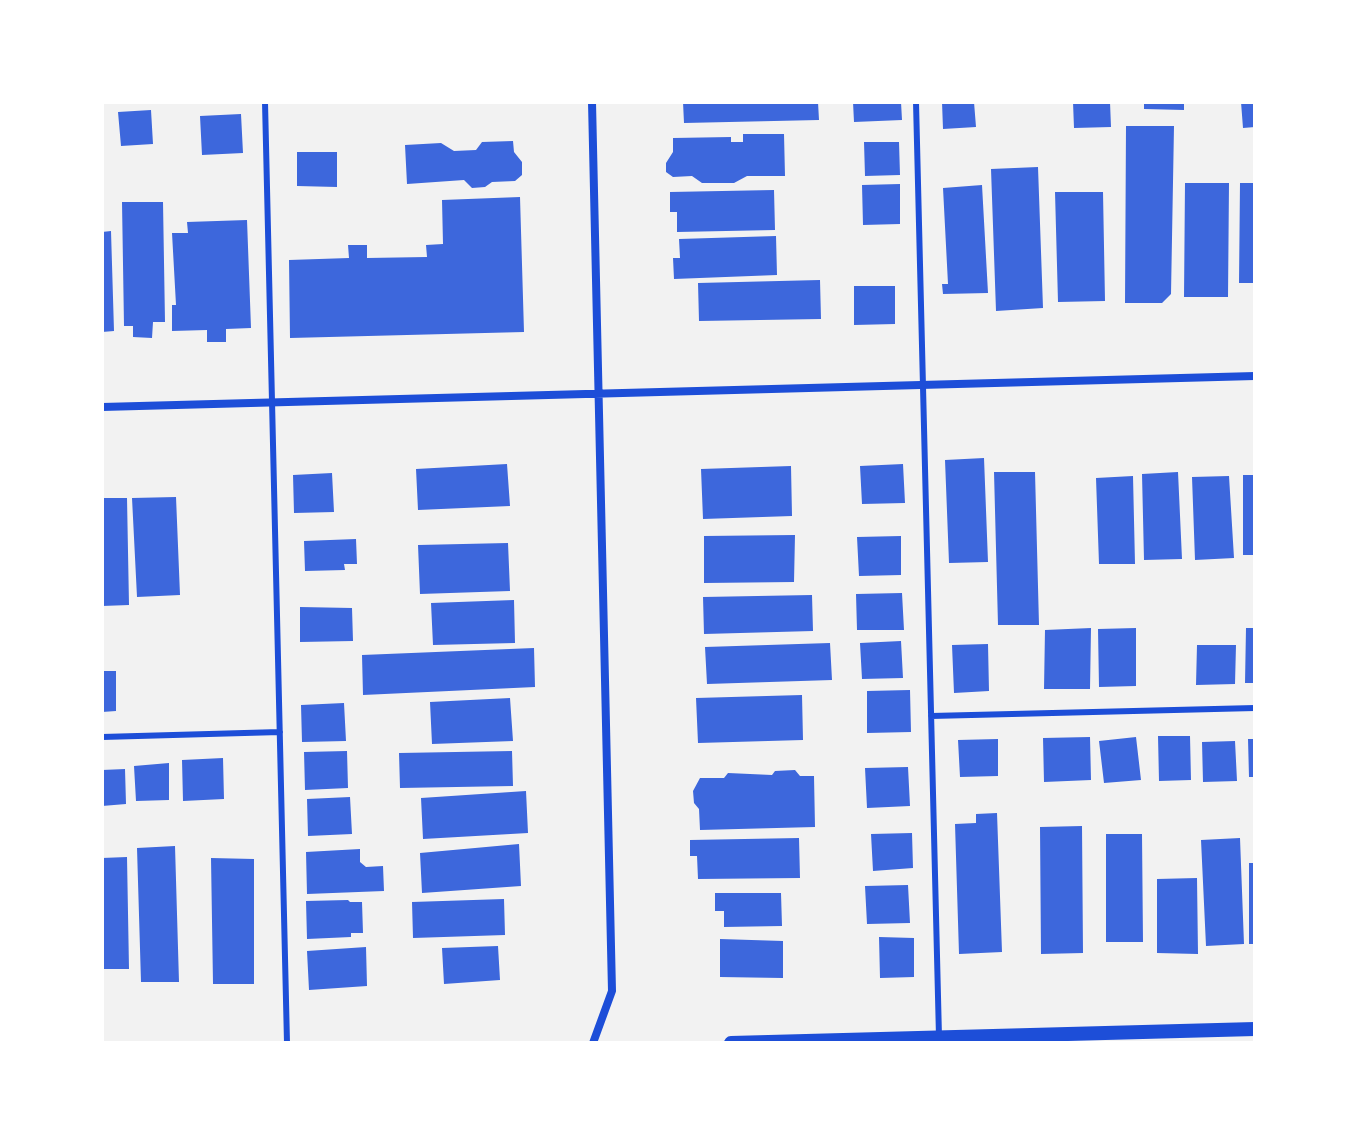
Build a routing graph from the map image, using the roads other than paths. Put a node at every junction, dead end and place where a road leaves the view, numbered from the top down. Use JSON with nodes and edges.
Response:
{"nodes":[{"id":1,"x":265,"y":102,"type":"edge"},
{"id":2,"x":592,"y":102,"type":"edge"},
{"id":3,"x":916,"y":102,"type":"edge"},
{"id":4,"x":1255,"y":376,"type":"edge"},
{"id":5,"x":922,"y":384,"type":"junction"},
{"id":6,"x":598,"y":394,"type":"junction"},
{"id":7,"x":273,"y":402,"type":"junction"},
{"id":8,"x":102,"y":407,"type":"edge"},
{"id":9,"x":1255,"y":708,"type":"edge"},
{"id":10,"x":931,"y":716,"type":"junction"},
{"id":11,"x":280,"y":732,"type":"junction"},
{"id":12,"x":102,"y":737,"type":"edge"},
{"id":13,"x":1255,"y":1029,"type":"edge"},
{"id":14,"x":939,"y":1037,"type":"junction"},
{"id":15,"x":287,"y":1043,"type":"edge"},
{"id":16,"x":593,"y":1043,"type":"edge"},
{"id":17,"x":731,"y":1043,"type":"edge"}],
"edges":[{"from":1,"to":7,"type":"lane"},
{"from":2,"to":6,"type":"street"},
{"from":3,"to":5,"type":"lane"},
{"from":4,"to":5,"type":"street"},
{"from":5,"to":6,"type":"street"},
{"from":5,"to":10,"type":"lane"},
{"from":6,"to":7,"type":"street"},
{"from":6,"to":16,"type":"street"},
{"from":7,"to":8,"type":"street"},
{"from":7,"to":11,"type":"lane"},
{"from":9,"to":10,"type":"lane"},
{"from":10,"to":14,"type":"lane"},
{"from":11,"to":12,"type":"lane"},
{"from":11,"to":15,"type":"lane"},
{"from":13,"to":14,"type":"street"},
{"from":14,"to":17,"type":"street"}]}
